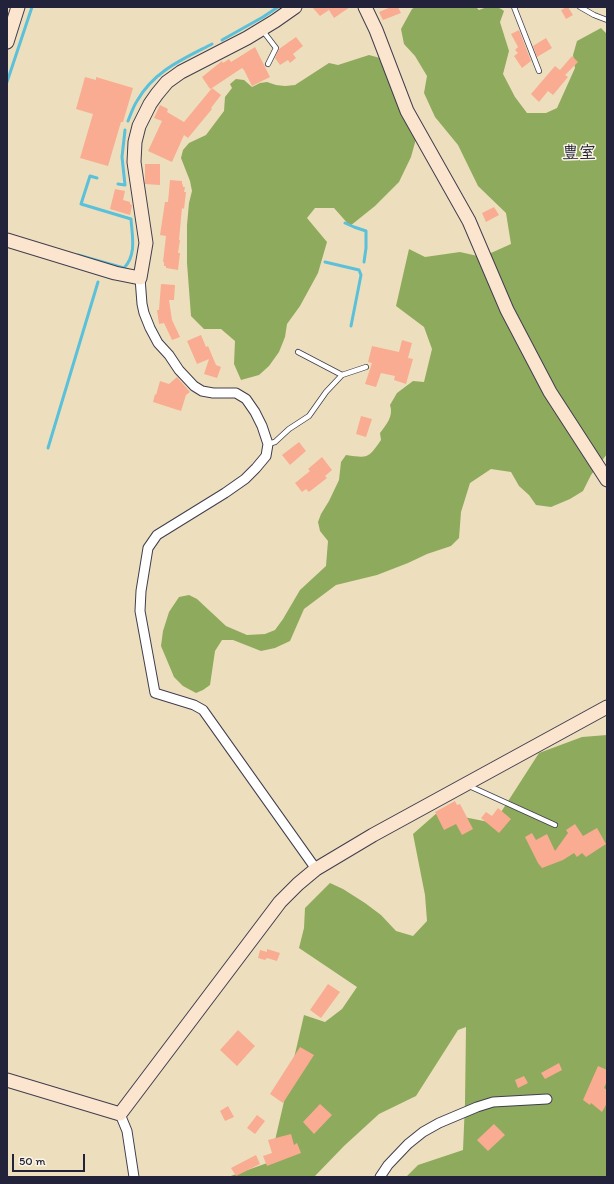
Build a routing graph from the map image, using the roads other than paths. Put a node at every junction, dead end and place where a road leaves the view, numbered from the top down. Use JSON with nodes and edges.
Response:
{"nodes":[{"id":1,"x":18,"y":7,"type":"edge"},
{"id":2,"x":295,"y":7,"type":"edge"},
{"id":3,"x":365,"y":7,"type":"edge"},
{"id":4,"x":514,"y":7,"type":"edge"},
{"id":5,"x":580,"y":7,"type":"edge"},
{"id":6,"x":607,"y":20,"type":"edge"},
{"id":7,"x":262,"y":29,"type":"junction"},
{"id":8,"x":7,"y":42,"type":"edge"},
{"id":9,"x":268,"y":64,"type":"dead end"},
{"id":10,"x":540,"y":71,"type":"dead end"},
{"id":11,"x":7,"y":240,"type":"edge"},
{"id":12,"x":140,"y":278,"type":"junction"},
{"id":13,"x":298,"y":352,"type":"dead end"},
{"id":14,"x":366,"y":367,"type":"dead end"},
{"id":15,"x":342,"y":375,"type":"junction"},
{"id":16,"x":268,"y":444,"type":"junction"},
{"id":17,"x":607,"y":480,"type":"edge"},
{"id":18,"x":607,"y":707,"type":"edge"},
{"id":19,"x":465,"y":784,"type":"junction"},
{"id":20,"x":555,"y":825,"type":"dead end"},
{"id":21,"x":316,"y":869,"type":"junction"},
{"id":22,"x":7,"y":1080,"type":"edge"},
{"id":23,"x":547,"y":1099,"type":"dead end"},
{"id":24,"x":120,"y":1114,"type":"junction"},
{"id":25,"x":134,"y":1177,"type":"edge"},
{"id":26,"x":380,"y":1177,"type":"edge"}],
"edges":[{"from":1,"to":8,"type":"street"},
{"from":2,"to":7,"type":"street"},
{"from":3,"to":17,"type":"street"},
{"from":4,"to":10,"type":"lane"},
{"from":5,"to":6,"type":"lane"},
{"from":7,"to":9,"type":"lane"},
{"from":7,"to":12,"type":"street"},
{"from":11,"to":12,"type":"street"},
{"from":12,"to":16,"type":"street"},
{"from":13,"to":15,"type":"lane"},
{"from":14,"to":15,"type":"lane"},
{"from":15,"to":16,"type":"lane"},
{"from":16,"to":21,"type":"street"},
{"from":18,"to":19,"type":"street"},
{"from":19,"to":20,"type":"lane"},
{"from":19,"to":21,"type":"street"},
{"from":21,"to":24,"type":"street"},
{"from":22,"to":24,"type":"street"},
{"from":23,"to":26,"type":"street"},
{"from":24,"to":25,"type":"street"}]}
